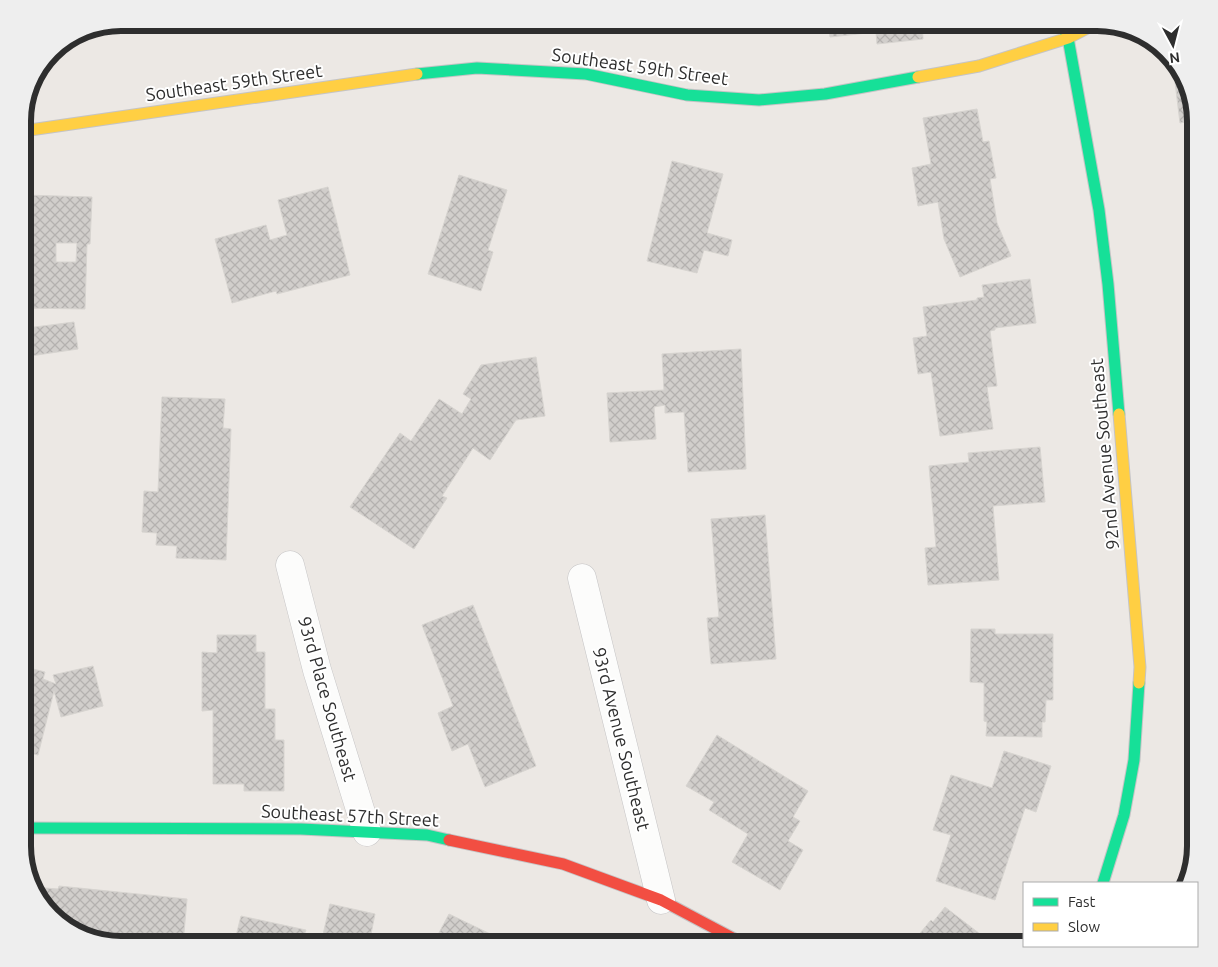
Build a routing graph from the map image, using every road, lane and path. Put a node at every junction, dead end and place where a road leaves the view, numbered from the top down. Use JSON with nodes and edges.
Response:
{"nodes":[{"id":1,"x":1065,"y":31,"type":"edge"},
{"id":2,"x":1081,"y":31,"type":"edge"},
{"id":3,"x":1068,"y":38,"type":"junction"},
{"id":4,"x":31,"y":130,"type":"edge"},
{"id":5,"x":290,"y":565,"type":"dead end"},
{"id":6,"x":582,"y":578,"type":"dead end"},
{"id":7,"x":31,"y":828,"type":"edge"},
{"id":8,"x":367,"y":832,"type":"junction"},
{"id":9,"x":1103,"y":882,"type":"edge"},
{"id":10,"x":661,"y":900,"type":"junction"},
{"id":11,"x":729,"y":936,"type":"edge"}],
"edges":[{"from":1,"to":3,"type":"street","name":"92nd Avenue Southeast"},
{"from":2,"to":3,"type":"street","name":"Southeast 59th Street"},
{"from":3,"to":4,"type":"street","name":"Southeast 59th Street"},
{"from":3,"to":9,"type":"street","name":"92nd Avenue Southeast"},
{"from":5,"to":8,"type":"street","name":"93rd Place Southeast"},
{"from":6,"to":10,"type":"street","name":"93rd Avenue Southeast"},
{"from":7,"to":8,"type":"street","name":"Southeast 57th Street"},
{"from":8,"to":10,"type":"street","name":"Southeast 57th Street"},
{"from":10,"to":11,"type":"street","name":"Southeast 57th Street"}]}
